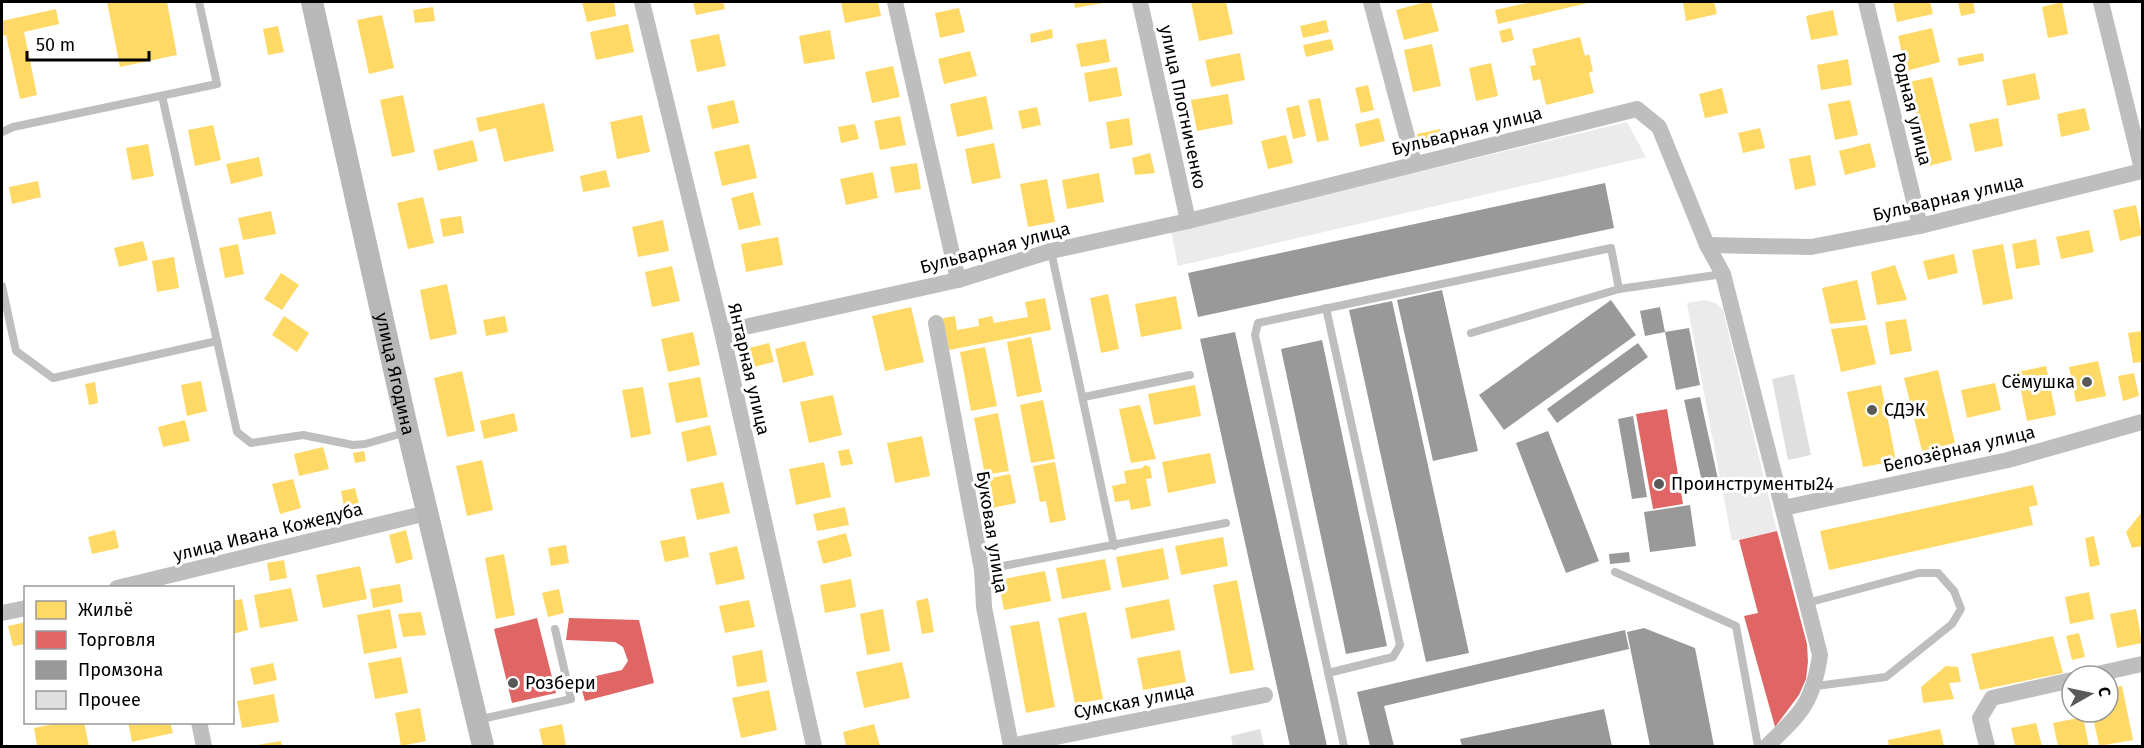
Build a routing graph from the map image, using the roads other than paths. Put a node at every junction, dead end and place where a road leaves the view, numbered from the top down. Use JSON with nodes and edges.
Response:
{"nodes":[{"id":1,"x":199,"y":2,"type":"edge"},
{"id":2,"x":312,"y":2,"type":"edge"},
{"id":3,"x":642,"y":2,"type":"edge"},
{"id":4,"x":895,"y":2,"type":"edge"},
{"id":5,"x":1140,"y":2,"type":"edge"},
{"id":6,"x":1371,"y":2,"type":"edge"},
{"id":7,"x":1866,"y":2,"type":"edge"},
{"id":8,"x":2101,"y":2,"type":"edge"},
{"id":9,"x":162,"y":96,"type":"junction"},
{"id":10,"x":2,"y":132,"type":"edge"},
{"id":11,"x":1414,"y":163,"type":"junction"},
{"id":12,"x":2142,"y":170,"type":"edge"},
{"id":13,"x":1188,"y":221,"type":"junction"},
{"id":14,"x":1920,"y":226,"type":"junction"},
{"id":15,"x":1707,"y":245,"type":"junction"},
{"id":16,"x":1051,"y":252,"type":"junction"},
{"id":17,"x":1723,"y":274,"type":"junction"},
{"id":18,"x":958,"y":280,"type":"junction"},
{"id":19,"x":2,"y":286,"type":"edge"},
{"id":20,"x":1619,"y":289,"type":"junction"},
{"id":21,"x":1326,"y":308,"type":"junction"},
{"id":22,"x":936,"y":323,"type":"dead end"},
{"id":23,"x":722,"y":332,"type":"junction"},
{"id":24,"x":1471,"y":333,"type":"dead end"},
{"id":25,"x":217,"y":341,"type":"junction"},
{"id":26,"x":1190,"y":375,"type":"dead end"},
{"id":27,"x":1084,"y":397,"type":"junction"},
{"id":28,"x":2142,"y":422,"type":"edge"},
{"id":29,"x":408,"y":432,"type":"junction"},
{"id":30,"x":1783,"y":508,"type":"junction"},
{"id":31,"x":427,"y":513,"type":"junction"},
{"id":32,"x":1226,"y":523,"type":"dead end"},
{"id":33,"x":1114,"y":546,"type":"junction"},
{"id":34,"x":982,"y":570,"type":"junction"},
{"id":35,"x":1615,"y":572,"type":"dead end"},
{"id":36,"x":166,"y":582,"type":"edge"},
{"id":37,"x":133,"y":586,"type":"edge"},
{"id":38,"x":1807,"y":603,"type":"junction"},
{"id":39,"x":24,"y":608,"type":"edge"},
{"id":40,"x":2,"y":613,"type":"edge"},
{"id":41,"x":555,"y":629,"type":"dead end"},
{"id":42,"x":2142,"y":664,"type":"edge"},
{"id":43,"x":2120,"y":669,"type":"edge"},
{"id":44,"x":1328,"y":673,"type":"junction"},
{"id":45,"x":2060,"y":683,"type":"edge"},
{"id":46,"x":1816,"y":686,"type":"junction"},
{"id":47,"x":1265,"y":695,"type":"dead end"},
{"id":48,"x":477,"y":720,"type":"junction"},
{"id":49,"x":199,"y":724,"type":"edge"},
{"id":50,"x":1011,"y":746,"type":"edge"},
{"id":51,"x":204,"y":747,"type":"edge"},
{"id":52,"x":483,"y":747,"type":"edge"},
{"id":53,"x":814,"y":747,"type":"edge"},
{"id":54,"x":1344,"y":747,"type":"edge"},
{"id":55,"x":1758,"y":747,"type":"edge"},
{"id":56,"x":1767,"y":747,"type":"edge"},
{"id":57,"x":1987,"y":747,"type":"edge"}],
"edges":[{"from":1,"to":9,"type":"lane"},
{"from":2,"to":29,"type":"street","name":"улица Ягодина"},
{"from":3,"to":23,"type":"street","name":"Янтарная улица"},
{"from":4,"to":18,"type":"street"},
{"from":5,"to":13,"type":"street","name":"улица Плотниченко"},
{"from":6,"to":11,"type":"street"},
{"from":7,"to":14,"type":"street","name":"Родная улица"},
{"from":8,"to":12,"type":"street"},
{"from":9,"to":10,"type":"lane"},
{"from":9,"to":25,"type":"lane"},
{"from":11,"to":13,"type":"street","name":"Бульварная улица"},
{"from":11,"to":15,"type":"street","name":"Бульварная улица"},
{"from":12,"to":14,"type":"street","name":"Бульварная улица"},
{"from":13,"to":16,"type":"street","name":"Бульварная улица"},
{"from":14,"to":15,"type":"street","name":"Бульварная улица"},
{"from":15,"to":17,"type":"street"},
{"from":16,"to":18,"type":"street","name":"Бульварная улица"},
{"from":16,"to":27,"type":"lane"},
{"from":17,"to":20,"type":"lane"},
{"from":17,"to":30,"type":"street"},
{"from":18,"to":23,"type":"street","name":"Бульварная улица"},
{"from":19,"to":25,"type":"lane"},
{"from":20,"to":21,"type":"lane"},
{"from":20,"to":24,"type":"lane"},
{"from":21,"to":44,"type":"lane"},
{"from":21,"to":44,"type":"lane"},
{"from":22,"to":34,"type":"street","name":"Буковая улица"},
{"from":23,"to":53,"type":"street","name":"Янтарная улица"},
{"from":25,"to":29,"type":"lane"},
{"from":26,"to":27,"type":"lane"},
{"from":27,"to":33,"type":"lane"},
{"from":28,"to":30,"type":"street","name":"Белозёрная улица"},
{"from":29,"to":31,"type":"street","name":"улица Ягодина"},
{"from":30,"to":38,"type":"street"},
{"from":31,"to":36,"type":"street","name":"улица Ивана Кожедуба"},
{"from":31,"to":48,"type":"street","name":"улица Ягодина"},
{"from":32,"to":33,"type":"lane"},
{"from":33,"to":34,"type":"lane"},
{"from":34,"to":50,"type":"street","name":"Буковая улица"},
{"from":35,"to":55,"type":"lane"},
{"from":36,"to":37,"type":"street","name":"улица Ивана Кожедуба"},
{"from":38,"to":46,"type":"street"},
{"from":38,"to":46,"type":"lane"},
{"from":39,"to":40,"type":"street"},
{"from":41,"to":48,"type":"lane"},
{"from":42,"to":43,"type":"street"},
{"from":44,"to":54,"type":"lane"},
{"from":45,"to":57,"type":"street"},
{"from":46,"to":56,"type":"street"},
{"from":47,"to":50,"type":"street","name":"Сумская улица"},
{"from":48,"to":52,"type":"street","name":"улица Ягодина"},
{"from":49,"to":51,"type":"street"}]}
